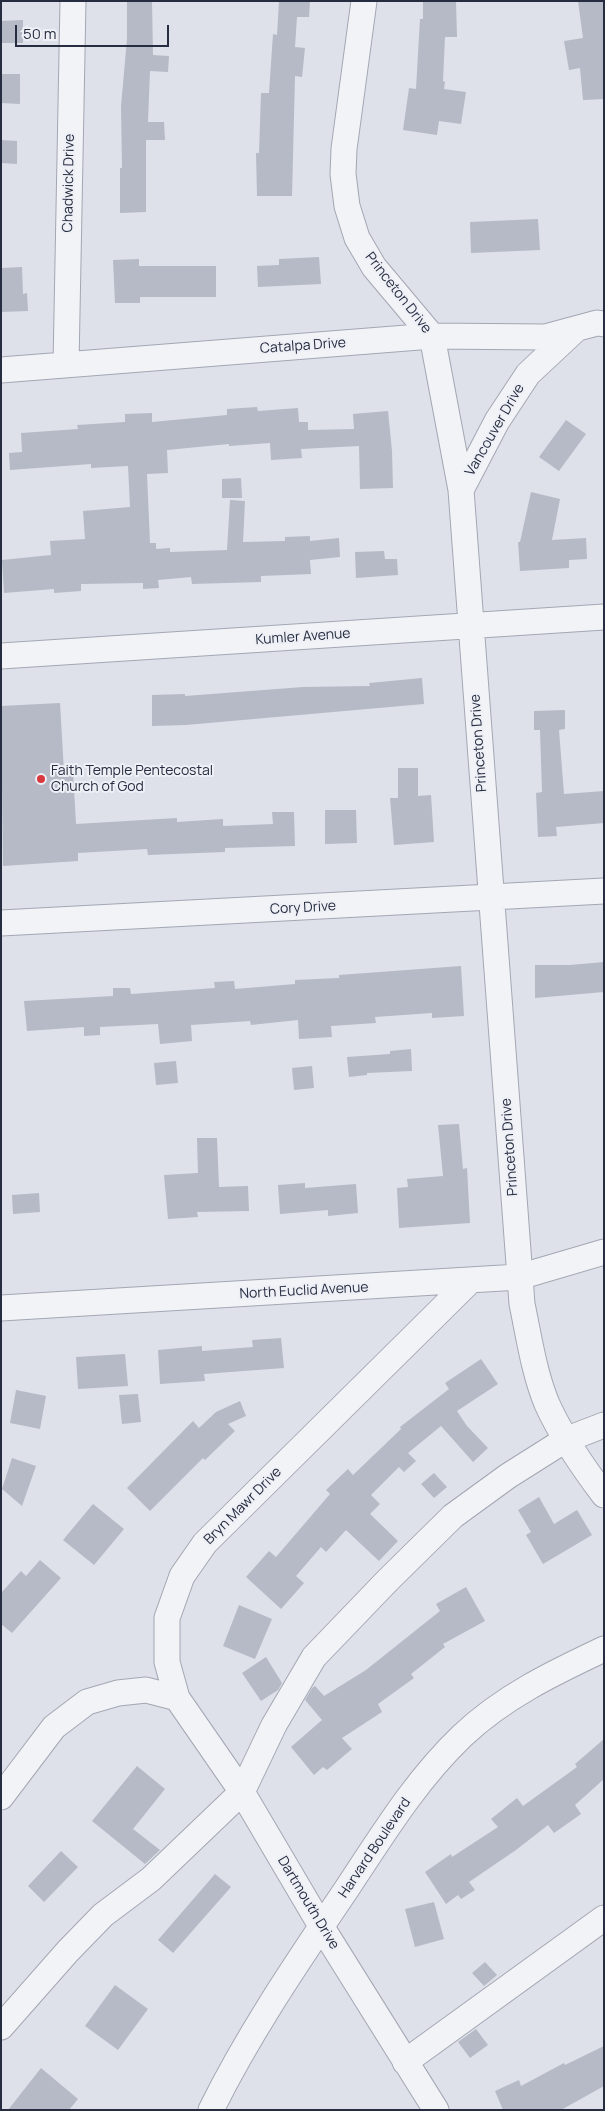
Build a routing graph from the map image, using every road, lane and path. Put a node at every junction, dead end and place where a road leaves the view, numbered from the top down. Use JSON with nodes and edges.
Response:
{"nodes":[{"id":1,"x":73,"y":1,"type":"edge"},
{"id":2,"x":364,"y":1,"type":"edge"},
{"id":3,"x":595,"y":323,"type":"edge"},
{"id":4,"x":432,"y":336,"type":"junction"},
{"id":5,"x":66,"y":365,"type":"junction"},
{"id":6,"x":1,"y":370,"type":"edge"},
{"id":7,"x":460,"y":490,"type":"junction"},
{"id":8,"x":604,"y":618,"type":"edge"},
{"id":9,"x":471,"y":626,"type":"junction"},
{"id":10,"x":1,"y":656,"type":"edge"},
{"id":11,"x":604,"y":891,"type":"edge"},
{"id":12,"x":491,"y":898,"type":"junction"},
{"id":13,"x":1,"y":923,"type":"edge"},
{"id":14,"x":604,"y":1252,"type":"edge"},
{"id":15,"x":519,"y":1277,"type":"junction"},
{"id":16,"x":470,"y":1281,"type":"junction"},
{"id":17,"x":1,"y":1308,"type":"edge"},
{"id":18,"x":604,"y":1425,"type":"edge"},
{"id":19,"x":565,"y":1440,"type":"junction"},
{"id":20,"x":604,"y":1495,"type":"edge"},
{"id":21,"x":604,"y":1649,"type":"edge"},
{"id":22,"x":177,"y":1698,"type":"junction"},
{"id":23,"x":242,"y":1792,"type":"junction"},
{"id":24,"x":1,"y":1797,"type":"edge"},
{"id":25,"x":604,"y":1918,"type":"edge"},
{"id":26,"x":322,"y":1926,"type":"junction"},
{"id":27,"x":1,"y":2026,"type":"edge"},
{"id":28,"x":405,"y":2062,"type":"junction"},
{"id":29,"x":211,"y":2110,"type":"edge"},
{"id":30,"x":436,"y":2110,"type":"edge"}],
"edges":[{"from":1,"to":5,"type":"street","name":"Chadwick Drive"},
{"from":2,"to":4,"type":"street","name":"Princeton Drive"},
{"from":3,"to":4,"type":"street","name":"Catalpa Drive"},
{"from":3,"to":7,"type":"street","name":"Vancouver Drive"},
{"from":4,"to":5,"type":"street","name":"Catalpa Drive"},
{"from":4,"to":7,"type":"street","name":"Princeton Drive"},
{"from":5,"to":6,"type":"street","name":"Catalpa Drive"},
{"from":7,"to":9,"type":"street","name":"Princeton Drive"},
{"from":8,"to":9,"type":"street","name":"Kumler Avenue"},
{"from":9,"to":10,"type":"street","name":"Kumler Avenue"},
{"from":9,"to":12,"type":"street","name":"Princeton Drive"},
{"from":11,"to":12,"type":"street","name":"Cory Drive"},
{"from":12,"to":13,"type":"street","name":"Cory Drive"},
{"from":12,"to":15,"type":"street","name":"Princeton Drive"},
{"from":14,"to":15,"type":"street","name":"North Euclid Avenue"},
{"from":15,"to":16,"type":"street","name":"North Euclid Avenue"},
{"from":15,"to":19,"type":"street","name":"Princeton Drive"},
{"from":16,"to":17,"type":"street","name":"North Euclid Avenue"},
{"from":16,"to":22,"type":"street","name":"Bryn Mawr Drive"},
{"from":18,"to":19,"type":"street"},
{"from":19,"to":20,"type":"street","name":"Princeton Drive"},
{"from":19,"to":23,"type":"street"},
{"from":21,"to":26,"type":"street","name":"Harvard Boulevard"},
{"from":22,"to":23,"type":"street","name":"Dartmouth Drive"},
{"from":22,"to":24,"type":"street"},
{"from":23,"to":26,"type":"street","name":"Dartmouth Drive"},
{"from":23,"to":27,"type":"street"},
{"from":25,"to":28,"type":"street"},
{"from":26,"to":28,"type":"street","name":"Dartmouth Drive"},
{"from":26,"to":29,"type":"street","name":"Harvard Boulevard"},
{"from":28,"to":30,"type":"street","name":"Dartmouth Drive"}]}
